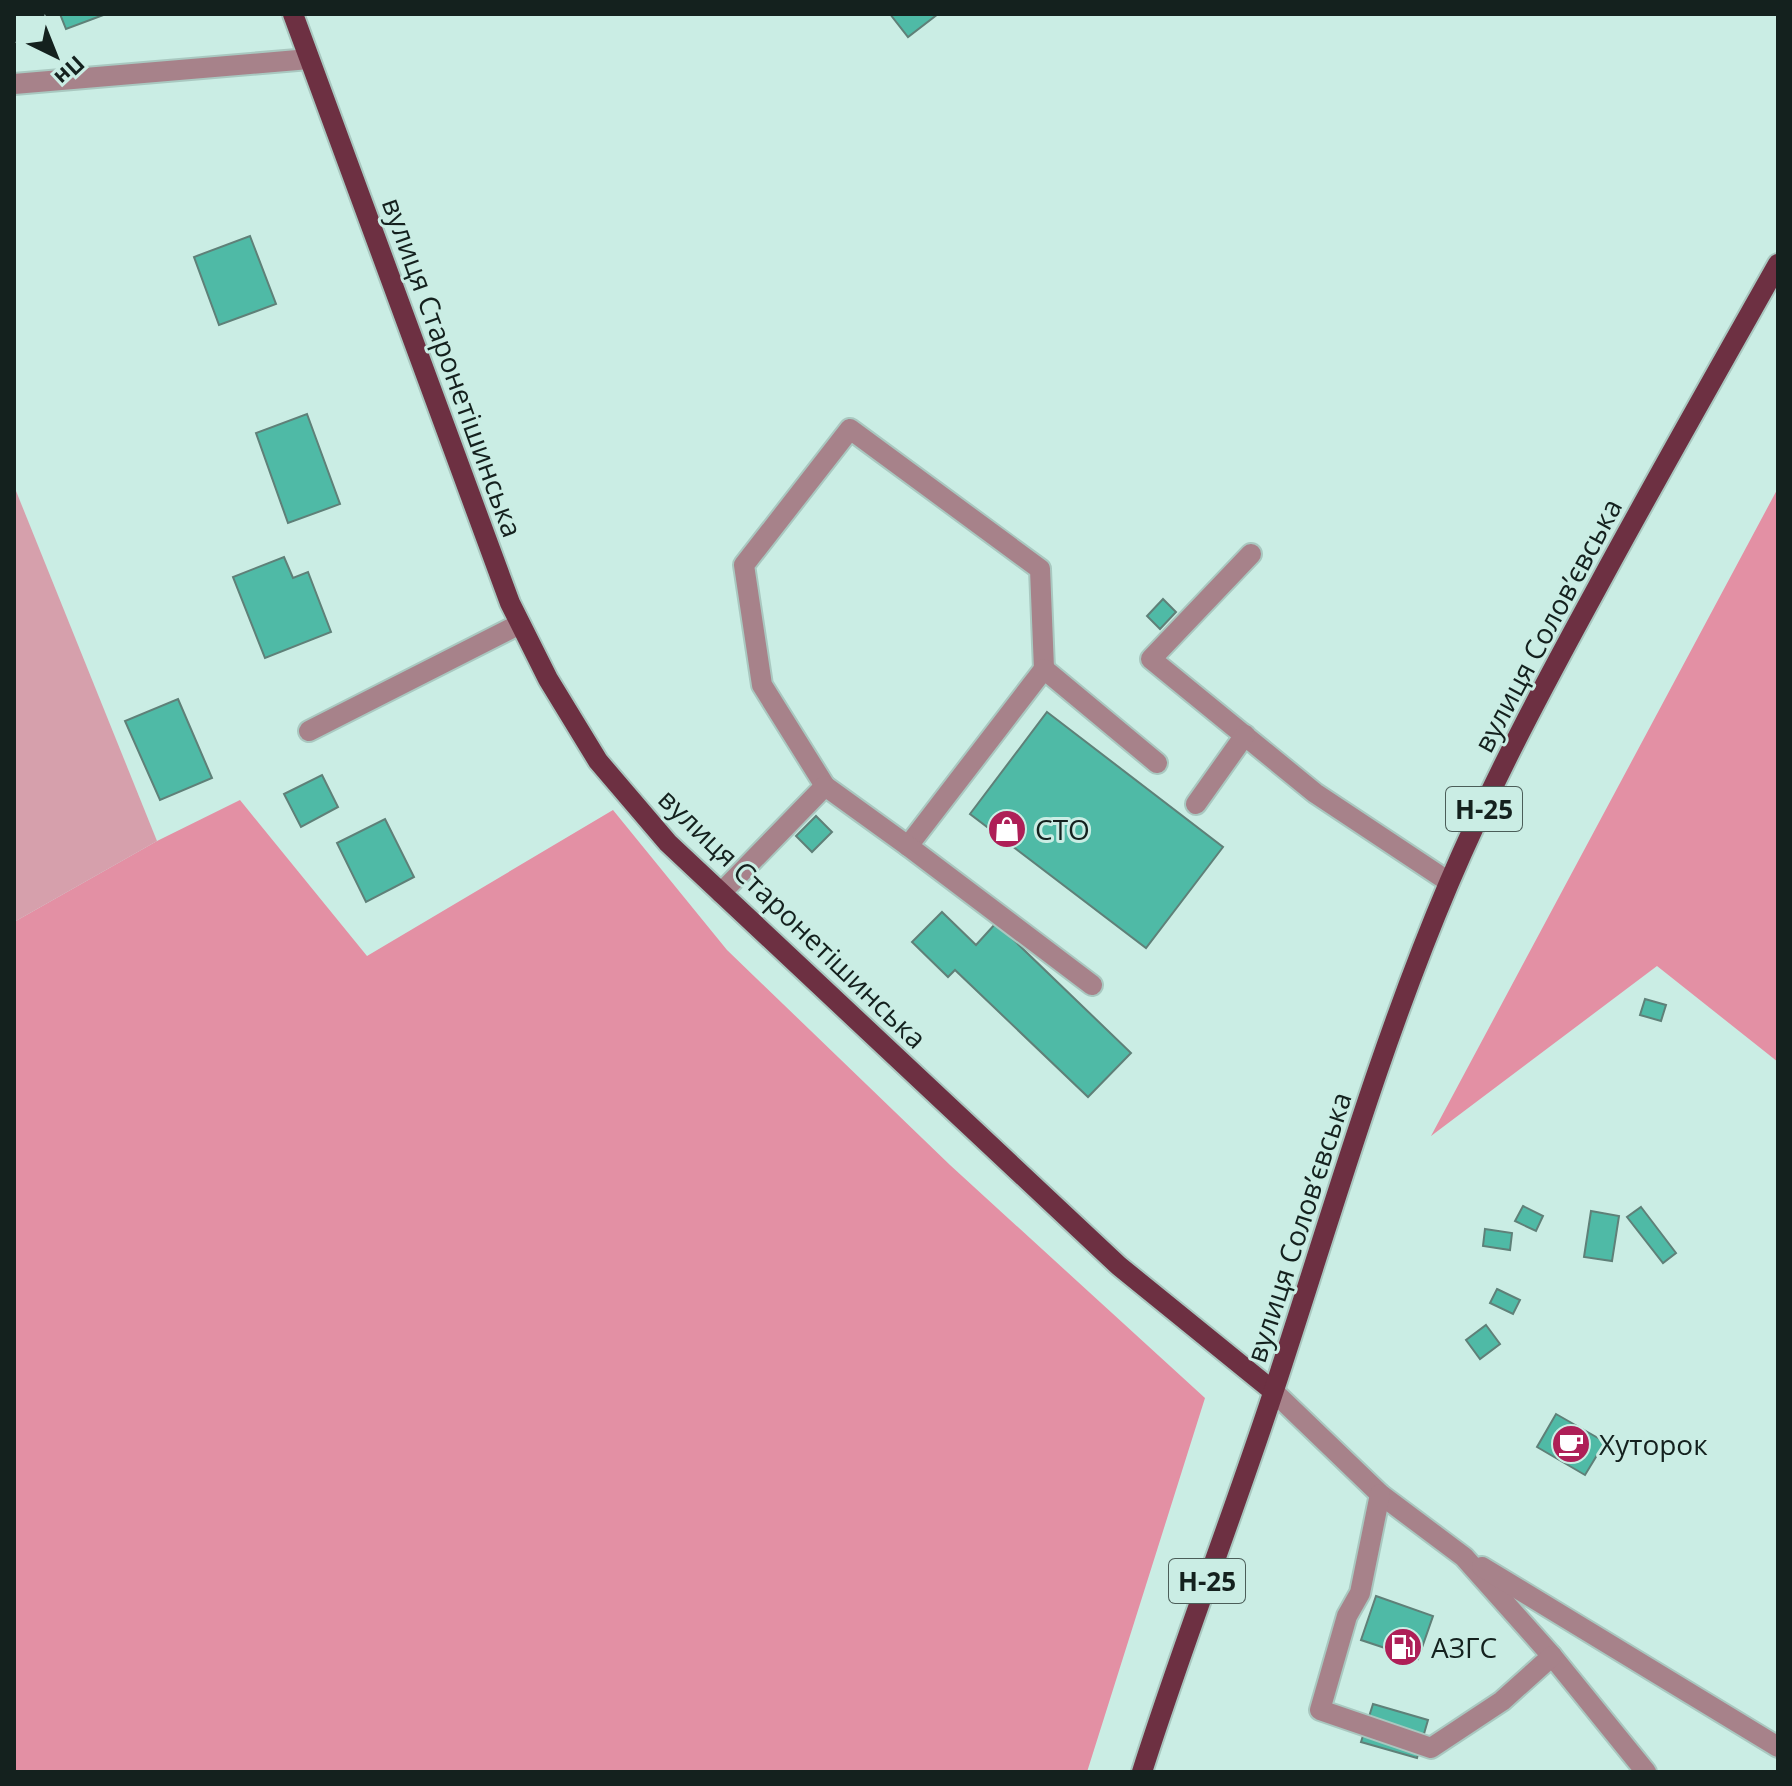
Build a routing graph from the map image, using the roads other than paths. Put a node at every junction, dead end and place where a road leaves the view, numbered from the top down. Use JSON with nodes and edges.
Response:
{"nodes":[{"id":1,"x":293,"y":14,"type":"edge"},
{"id":2,"x":309,"y":59,"type":"junction"},
{"id":3,"x":14,"y":84,"type":"edge"},
{"id":4,"x":1778,"y":264,"type":"edge"},
{"id":5,"x":1251,"y":554,"type":"dead end"},
{"id":6,"x":520,"y":624,"type":"junction"},
{"id":7,"x":1044,"y":669,"type":"junction"},
{"id":8,"x":309,"y":731,"type":"dead end"},
{"id":9,"x":1245,"y":735,"type":"junction"},
{"id":10,"x":1157,"y":763,"type":"dead end"},
{"id":11,"x":825,"y":786,"type":"junction"},
{"id":12,"x":1196,"y":804,"type":"dead end"},
{"id":13,"x":908,"y":846,"type":"junction"},
{"id":14,"x":1449,"y":882,"type":"junction"},
{"id":15,"x":721,"y":893,"type":"junction"},
{"id":16,"x":1092,"y":985,"type":"dead end"},
{"id":17,"x":1273,"y":1391,"type":"junction"},
{"id":18,"x":1380,"y":1494,"type":"junction"},
{"id":19,"x":1464,"y":1557,"type":"junction"},
{"id":20,"x":1552,"y":1656,"type":"junction"},
{"id":21,"x":1778,"y":1747,"type":"edge"},
{"id":22,"x":1142,"y":1772,"type":"edge"},
{"id":23,"x":1646,"y":1772,"type":"edge"}],
"edges":[{"from":1,"to":2,"type":"main road","name":"вулиця Старонетішинська"},
{"from":2,"to":3,"type":"street"},
{"from":2,"to":6,"type":"main road","name":"вулиця Старонетішинська"},
{"from":4,"to":14,"type":"main road","name":"вулиця Соловʼєвська","number":"Н-25"},
{"from":5,"to":9,"type":"street"},
{"from":6,"to":8,"type":"street"},
{"from":6,"to":15,"type":"main road","name":"вулиця Старонетішинська"},
{"from":7,"to":10,"type":"street"},
{"from":7,"to":11,"type":"street"},
{"from":7,"to":13,"type":"street"},
{"from":9,"to":12,"type":"street"},
{"from":9,"to":14,"type":"street"},
{"from":11,"to":13,"type":"street"},
{"from":11,"to":15,"type":"street"},
{"from":13,"to":16,"type":"street"},
{"from":14,"to":17,"type":"main road","name":"вулиця Соловʼєвська","number":"Н-25"},
{"from":15,"to":17,"type":"main road","name":"вулиця Старонетішинська"},
{"from":17,"to":18,"type":"street"},
{"from":17,"to":22,"type":"main road","number":"Н-25"},
{"from":18,"to":19,"type":"street"},
{"from":18,"to":20,"type":"street"},
{"from":19,"to":20,"type":"street"},
{"from":19,"to":21,"type":"street"},
{"from":20,"to":23,"type":"street"}]}
